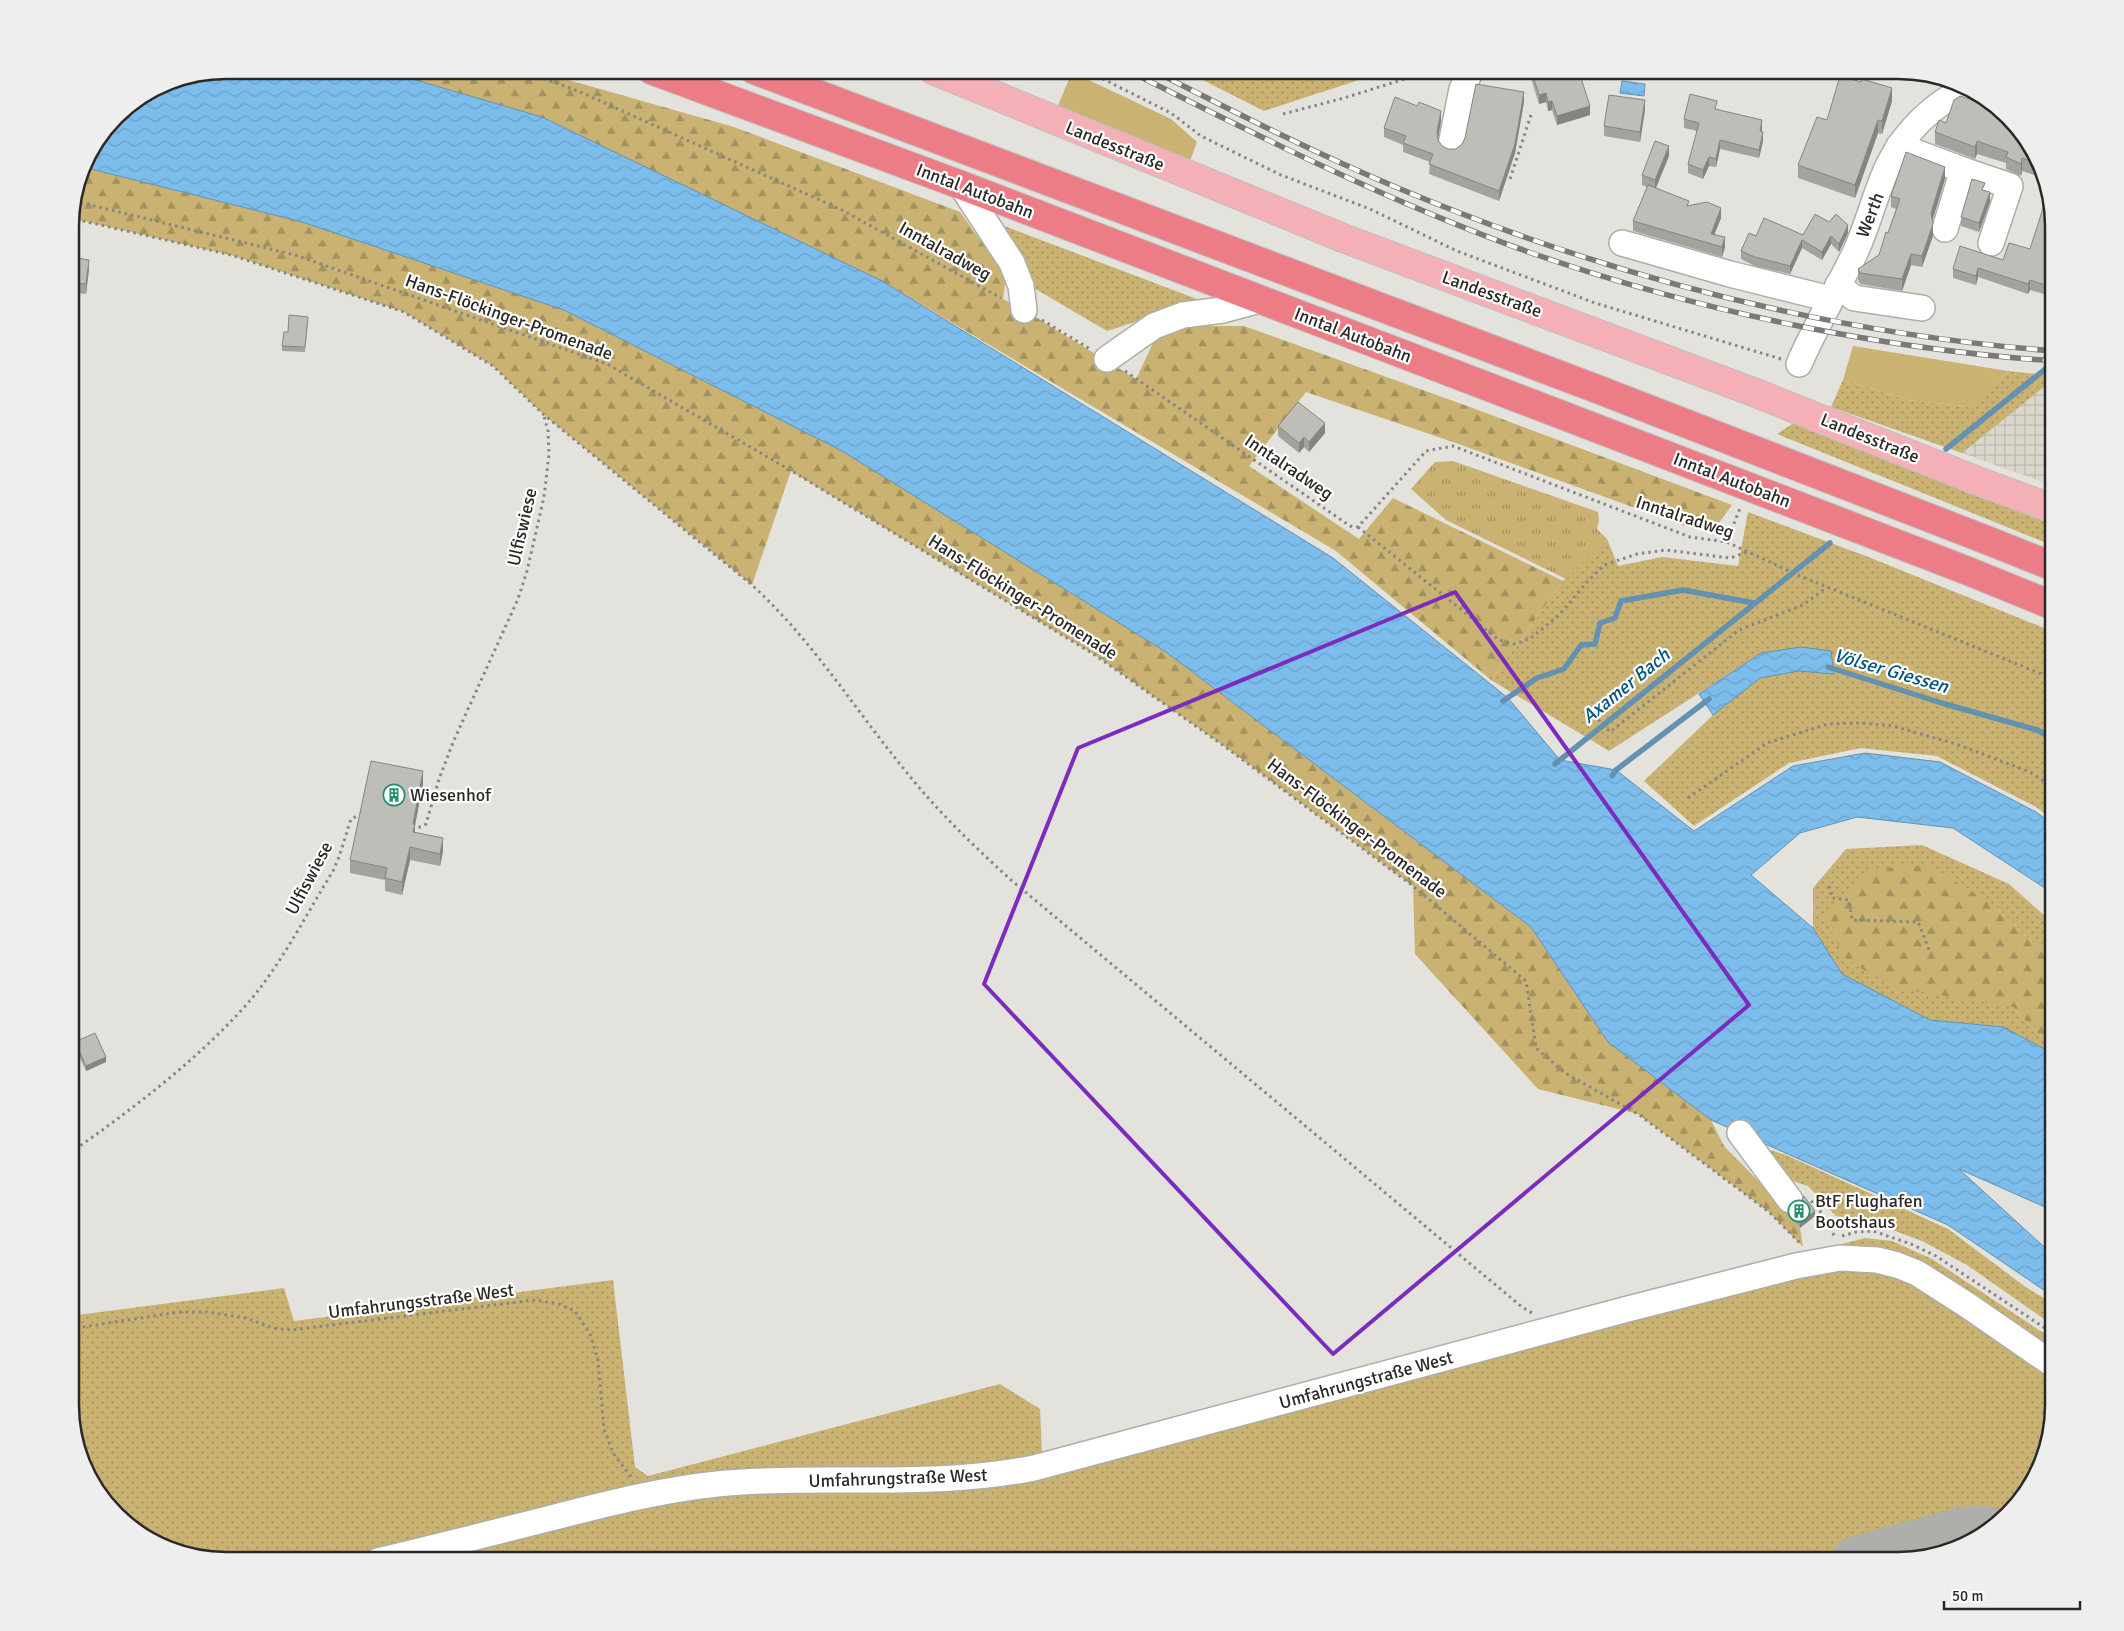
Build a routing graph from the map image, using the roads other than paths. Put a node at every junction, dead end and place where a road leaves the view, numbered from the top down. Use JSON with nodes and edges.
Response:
{"nodes":[{"id":1,"x":675,"y":79,"type":"edge"},
{"id":2,"x":778,"y":79,"type":"edge"},
{"id":3,"x":956,"y":79,"type":"edge"},
{"id":4,"x":1467,"y":79,"type":"edge"},
{"id":5,"x":1959,"y":92,"type":"edge"},
{"id":6,"x":1451,"y":145,"type":"dead end"},
{"id":7,"x":1899,"y":146,"type":"junction"},
{"id":8,"x":1963,"y":170,"type":"junction"},
{"id":9,"x":961,"y":186,"type":"junction"},
{"id":10,"x":1945,"y":229,"type":"dead end"},
{"id":11,"x":1622,"y":243,"type":"dead end"},
{"id":12,"x":1991,"y":243,"type":"dead end"},
{"id":13,"x":1834,"y":292,"type":"junction"},
{"id":14,"x":1260,"y":300,"type":"junction"},
{"id":15,"x":1922,"y":308,"type":"dead end"},
{"id":16,"x":1024,"y":310,"type":"road end"},
{"id":17,"x":1107,"y":360,"type":"road end"},
{"id":18,"x":1799,"y":364,"type":"road end"},
{"id":19,"x":2045,"y":506,"type":"edge"},
{"id":20,"x":2045,"y":563,"type":"edge"},
{"id":21,"x":2045,"y":602,"type":"edge"},
{"id":22,"x":1740,"y":1133,"type":"dead end"},
{"id":23,"x":1786,"y":1196,"type":"road end"},
{"id":24,"x":2045,"y":1359,"type":"edge"},
{"id":25,"x":414,"y":1552,"type":"edge"}],
"edges":[{"from":1,"to":9,"type":"highway","name":"Inntal Autobahn"},
{"from":2,"to":20,"type":"highway","name":"Inntal Autobahn"},
{"from":3,"to":19,"type":"main road","name":"Landesstraße","bridge":true},
{"from":4,"to":6,"type":"street"},
{"from":5,"to":7,"type":"street","name":"Werth"},
{"from":7,"to":8,"type":"street"},
{"from":7,"to":13,"type":"street","name":"Werth"},
{"from":8,"to":10,"type":"street"},
{"from":8,"to":12,"type":"street"},
{"from":9,"to":14,"type":"highway","name":"Inntal Autobahn"},
{"from":9,"to":16,"type":"street"},
{"from":11,"to":13,"type":"street"},
{"from":13,"to":15,"type":"street"},
{"from":13,"to":18,"type":"street","name":"Werth"},
{"from":14,"to":17,"type":"street"},
{"from":14,"to":21,"type":"highway","name":"Inntal Autobahn"},
{"from":22,"to":23,"type":"street"},
{"from":24,"to":25,"type":"street","name":"Umfahrungstraße West"}]}
